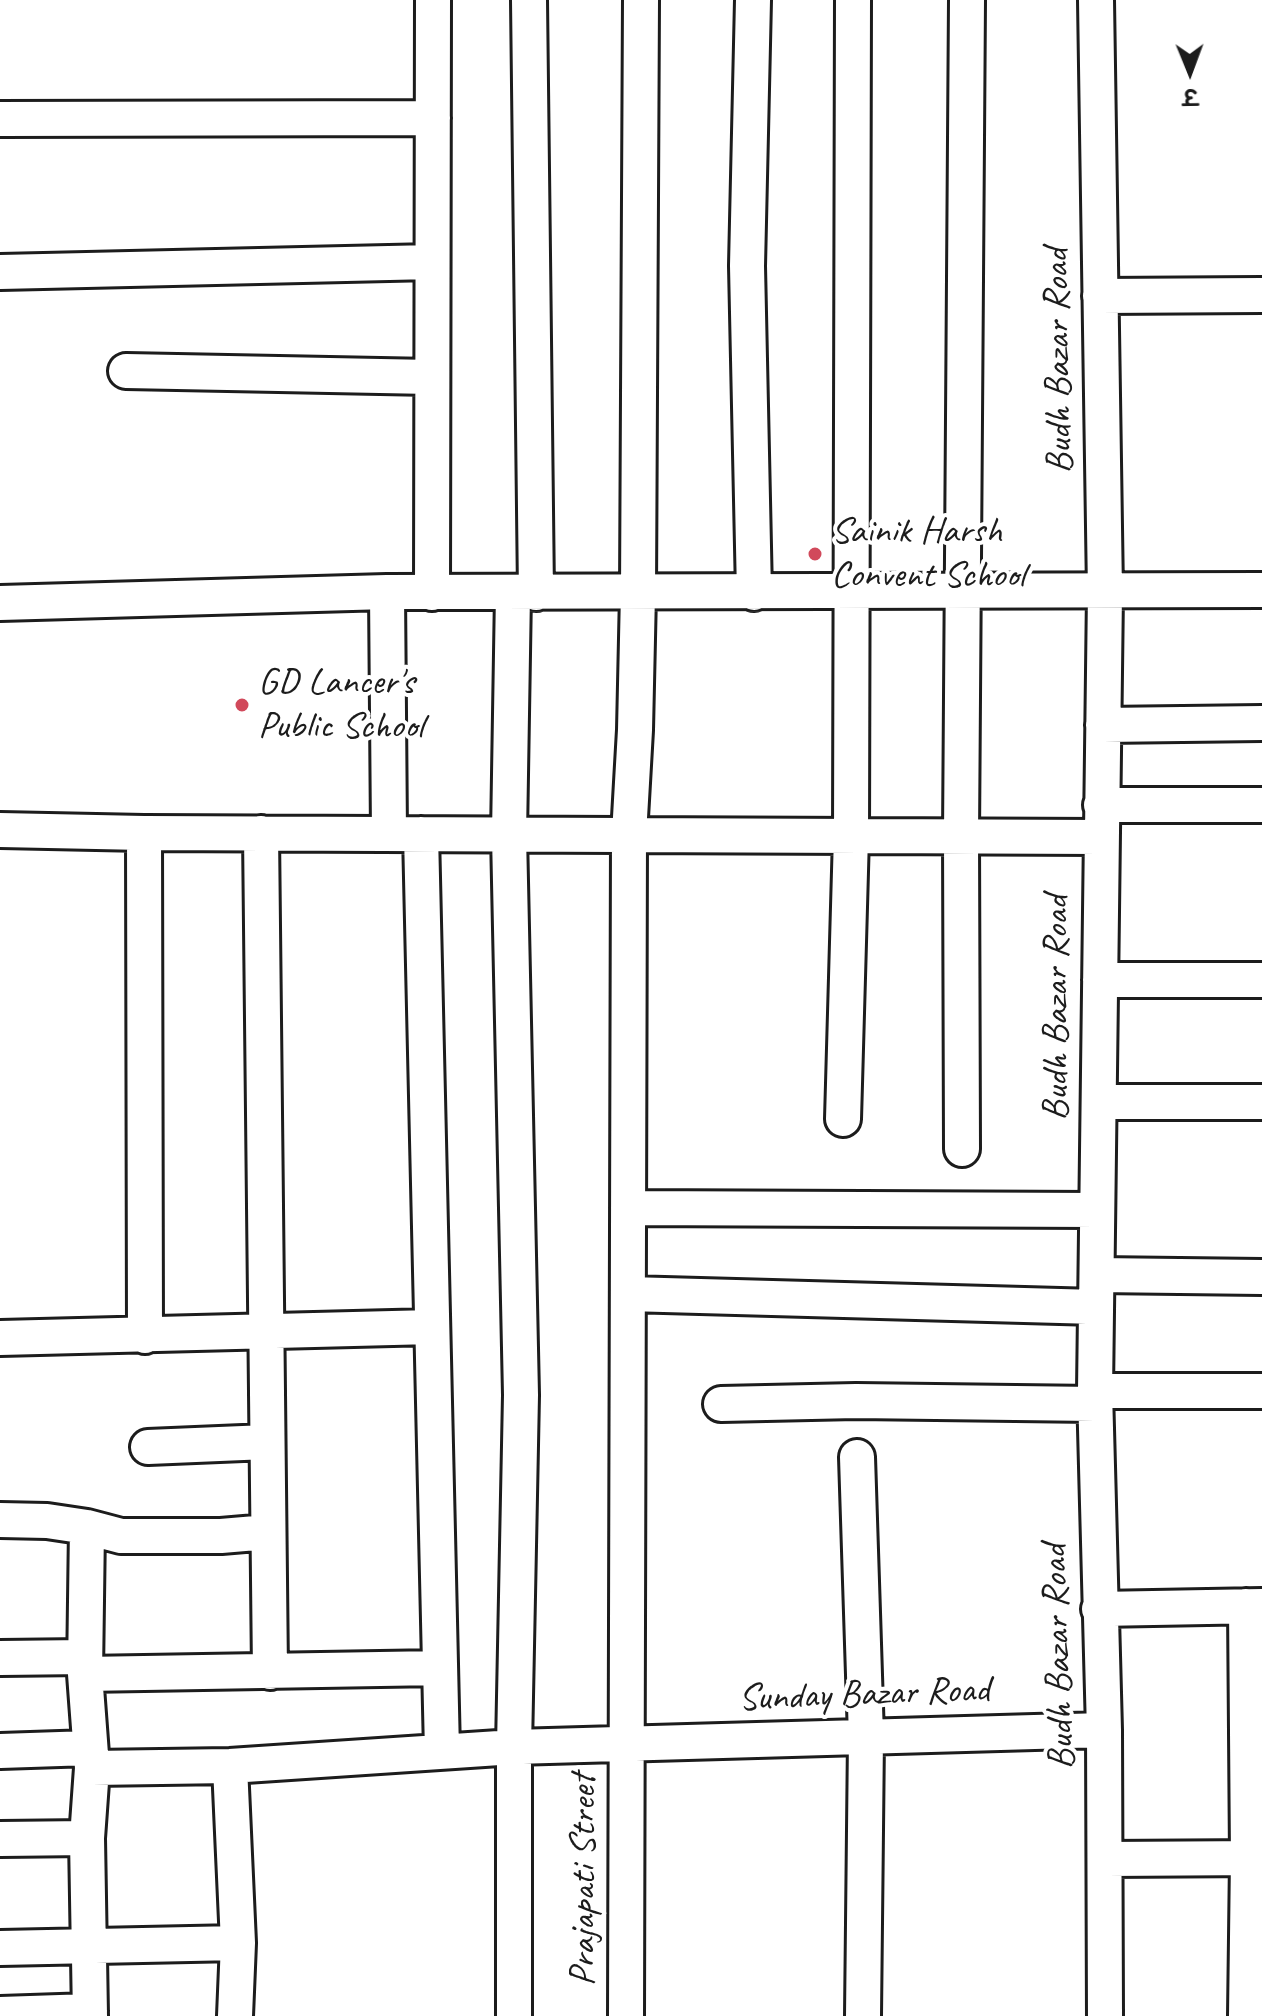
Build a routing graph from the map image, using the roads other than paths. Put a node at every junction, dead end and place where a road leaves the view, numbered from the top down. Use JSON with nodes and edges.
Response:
{"nodes":[{"id":1,"x":433,"y":0,"type":"edge"},
{"id":2,"x":529,"y":0,"type":"edge"},
{"id":3,"x":641,"y":0,"type":"edge"},
{"id":4,"x":753,"y":0,"type":"edge"},
{"id":5,"x":853,"y":0,"type":"edge"},
{"id":6,"x":967,"y":0,"type":"edge"},
{"id":7,"x":1096,"y":0,"type":"edge"},
{"id":8,"x":433,"y":118,"type":"junction"},
{"id":9,"x":0,"y":119,"type":"edge"},
{"id":10,"x":432,"y":262,"type":"junction"},
{"id":11,"x":0,"y":272,"type":"edge"},
{"id":12,"x":1262,"y":295,"type":"edge"},
{"id":13,"x":1100,"y":296,"type":"junction"},
{"id":14,"x":126,"y":371,"type":"dead end"},
{"id":15,"x":431,"y":377,"type":"junction"},
{"id":16,"x":1262,"y":590,"type":"edge"},
{"id":17,"x":387,"y":592,"type":"junction"},
{"id":18,"x":1105,"y":592,"type":"junction"},
{"id":19,"x":432,"y":593,"type":"junction"},
{"id":20,"x":524,"y":593,"type":"junction"},
{"id":21,"x":638,"y":593,"type":"junction"},
{"id":22,"x":754,"y":593,"type":"junction"},
{"id":23,"x":851,"y":593,"type":"junction"},
{"id":24,"x":963,"y":593,"type":"junction"},
{"id":25,"x":0,"y":603,"type":"edge"},
{"id":26,"x":1262,"y":723,"type":"edge"},
{"id":27,"x":1103,"y":725,"type":"junction"},
{"id":28,"x":1262,"y":805,"type":"edge"},
{"id":29,"x":1101,"y":821,"type":"junction"},
{"id":30,"x":0,"y":830,"type":"edge"},
{"id":31,"x":144,"y":833,"type":"junction"},
{"id":32,"x":261,"y":833,"type":"junction"},
{"id":33,"x":405,"y":834,"type":"junction"},
{"id":34,"x":509,"y":835,"type":"junction"},
{"id":35,"x":629,"y":835,"type":"junction"},
{"id":36,"x":851,"y":836,"type":"junction"},
{"id":37,"x":961,"y":836,"type":"junction"},
{"id":38,"x":1100,"y":980,"type":"junction"},
{"id":39,"x":1262,"y":980,"type":"edge"},
{"id":40,"x":1099,"y":1102,"type":"junction"},
{"id":41,"x":1262,"y":1102,"type":"edge"},
{"id":42,"x":843,"y":1119,"type":"dead end"},
{"id":43,"x":962,"y":1149,"type":"dead end"},
{"id":44,"x":628,"y":1208,"type":"junction"},
{"id":45,"x":1097,"y":1210,"type":"junction"},
{"id":46,"x":1262,"y":1277,"type":"edge"},
{"id":47,"x":1096,"y":1291,"type":"junction"},
{"id":48,"x":628,"y":1294,"type":"junction"},
{"id":49,"x":432,"y":1327,"type":"junction"},
{"id":50,"x":266,"y":1333,"type":"junction"},
{"id":51,"x":145,"y":1336,"type":"junction"},
{"id":52,"x":0,"y":1338,"type":"edge"},
{"id":53,"x":1262,"y":1391,"type":"edge"},
{"id":54,"x":1095,"y":1397,"type":"junction"},
{"id":55,"x":721,"y":1404,"type":"dead end"},
{"id":56,"x":267,"y":1442,"type":"junction"},
{"id":57,"x":148,"y":1447,"type":"dead end"},
{"id":58,"x":857,"y":1457,"type":"dead end"},
{"id":59,"x":0,"y":1520,"type":"edge"},
{"id":60,"x":87,"y":1527,"type":"junction"},
{"id":61,"x":268,"y":1532,"type":"junction"},
{"id":62,"x":1254,"y":1606,"type":"edge"},
{"id":63,"x":1099,"y":1609,"type":"junction"},
{"id":64,"x":0,"y":1658,"type":"edge"},
{"id":65,"x":85,"y":1665,"type":"junction"},
{"id":66,"x":439,"y":1668,"type":"junction"},
{"id":67,"x":270,"y":1672,"type":"junction"},
{"id":68,"x":1104,"y":1730,"type":"junction"},
{"id":69,"x":866,"y":1737,"type":"junction"},
{"id":70,"x":627,"y":1744,"type":"junction"},
{"id":71,"x":514,"y":1747,"type":"junction"},
{"id":72,"x":0,"y":1751,"type":"edge"},
{"id":73,"x":442,"y":1751,"type":"junction"},
{"id":74,"x":91,"y":1758,"type":"junction"},
{"id":75,"x":230,"y":1766,"type":"junction"},
{"id":76,"x":87,"y":1838,"type":"junction"},
{"id":77,"x":0,"y":1839,"type":"edge"},
{"id":78,"x":1255,"y":1858,"type":"edge"},
{"id":79,"x":1106,"y":1859,"type":"junction"},
{"id":80,"x":238,"y":1943,"type":"junction"},
{"id":81,"x":89,"y":1946,"type":"junction"},
{"id":82,"x":0,"y":1948,"type":"edge"},
{"id":83,"x":0,"y":2014,"type":"edge"},
{"id":84,"x":90,"y":2014,"type":"edge"},
{"id":85,"x":235,"y":2016,"type":"edge"},
{"id":86,"x":514,"y":2016,"type":"edge"},
{"id":87,"x":626,"y":2016,"type":"edge"},
{"id":88,"x":863,"y":2016,"type":"edge"},
{"id":89,"x":1105,"y":2016,"type":"edge"},
{"id":90,"x":1246,"y":2016,"type":"edge"}],
"edges":[{"from":1,"to":8,"type":"street"},
{"from":2,"to":20,"type":"street"},
{"from":3,"to":21,"type":"street","name":"Prajapati Street"},
{"from":4,"to":22,"type":"street"},
{"from":5,"to":23,"type":"street"},
{"from":6,"to":24,"type":"street"},
{"from":7,"to":13,"type":"street","name":"Budh Bazar Road"},
{"from":8,"to":9,"type":"street"},
{"from":8,"to":10,"type":"street"},
{"from":10,"to":11,"type":"street"},
{"from":10,"to":15,"type":"street"},
{"from":12,"to":13,"type":"street"},
{"from":13,"to":18,"type":"street","name":"Budh Bazar Road"},
{"from":14,"to":15,"type":"street"},
{"from":15,"to":19,"type":"street"},
{"from":16,"to":18,"type":"street"},
{"from":17,"to":19,"type":"street"},
{"from":17,"to":25,"type":"street"},
{"from":17,"to":33,"type":"street"},
{"from":18,"to":24,"type":"street"},
{"from":18,"to":27,"type":"street","name":"Budh Bazar Road"},
{"from":19,"to":20,"type":"street"},
{"from":20,"to":21,"type":"street"},
{"from":20,"to":34,"type":"street"},
{"from":21,"to":22,"type":"street"},
{"from":21,"to":35,"type":"street","name":"Prajapati Street"},
{"from":22,"to":23,"type":"street"},
{"from":23,"to":24,"type":"street"},
{"from":23,"to":36,"type":"street"},
{"from":24,"to":37,"type":"street"},
{"from":26,"to":27,"type":"street"},
{"from":27,"to":29,"type":"street","name":"Budh Bazar Road"},
{"from":28,"to":29,"type":"street"},
{"from":29,"to":37,"type":"street"},
{"from":29,"to":38,"type":"street","name":"Budh Bazar Road"},
{"from":30,"to":31,"type":"street"},
{"from":31,"to":32,"type":"street"},
{"from":31,"to":51,"type":"street"},
{"from":32,"to":33,"type":"street"},
{"from":32,"to":50,"type":"street"},
{"from":33,"to":34,"type":"street"},
{"from":33,"to":49,"type":"street"},
{"from":34,"to":35,"type":"street"},
{"from":34,"to":71,"type":"street"},
{"from":35,"to":36,"type":"street"},
{"from":35,"to":44,"type":"street","name":"Prajapati Street"},
{"from":36,"to":37,"type":"street"},
{"from":36,"to":42,"type":"street"},
{"from":37,"to":43,"type":"street"},
{"from":38,"to":39,"type":"street"},
{"from":38,"to":40,"type":"street","name":"Budh Bazar Road"},
{"from":40,"to":41,"type":"street"},
{"from":40,"to":45,"type":"street","name":"Budh Bazar Road"},
{"from":44,"to":45,"type":"street"},
{"from":44,"to":48,"type":"street","name":"Prajapati Street"},
{"from":45,"to":47,"type":"street","name":"Budh Bazar Road"},
{"from":46,"to":47,"type":"street"},
{"from":47,"to":48,"type":"street"},
{"from":47,"to":54,"type":"street","name":"Budh Bazar Road"},
{"from":48,"to":70,"type":"street","name":"Prajapati Street"},
{"from":49,"to":50,"type":"street"},
{"from":49,"to":66,"type":"street"},
{"from":50,"to":51,"type":"street"},
{"from":50,"to":56,"type":"street"},
{"from":51,"to":52,"type":"street"},
{"from":53,"to":54,"type":"street"},
{"from":54,"to":55,"type":"street"},
{"from":54,"to":63,"type":"street","name":"Budh Bazar Road"},
{"from":56,"to":57,"type":"street"},
{"from":56,"to":61,"type":"street"},
{"from":58,"to":69,"type":"street"},
{"from":59,"to":60,"type":"street"},
{"from":60,"to":61,"type":"street"},
{"from":60,"to":65,"type":"street"},
{"from":61,"to":67,"type":"street"},
{"from":62,"to":63,"type":"street"},
{"from":62,"to":78,"type":"street"},
{"from":63,"to":68,"type":"street","name":"Budh Bazar Road"},
{"from":64,"to":65,"type":"street"},
{"from":65,"to":67,"type":"street"},
{"from":65,"to":74,"type":"street"},
{"from":66,"to":67,"type":"street"},
{"from":66,"to":73,"type":"street"},
{"from":68,"to":69,"type":"street","name":"Sunday Bazar Road"},
{"from":68,"to":79,"type":"street","name":"Budh Bazar Road"},
{"from":69,"to":70,"type":"street","name":"Sunday Bazar Road"},
{"from":69,"to":88,"type":"street"},
{"from":70,"to":71,"type":"street","name":"Sunday Bazar Road"},
{"from":70,"to":87,"type":"street","name":"Prajapati Street"},
{"from":71,"to":73,"type":"street","name":"Sunday Bazar Road"},
{"from":71,"to":86,"type":"street"},
{"from":72,"to":74,"type":"street","name":"Sunday Bazar Road"},
{"from":73,"to":75,"type":"street","name":"Sunday Bazar Road"},
{"from":74,"to":75,"type":"street","name":"Sunday Bazar Road"},
{"from":74,"to":76,"type":"street"},
{"from":75,"to":80,"type":"street"},
{"from":76,"to":77,"type":"street"},
{"from":76,"to":81,"type":"street"},
{"from":78,"to":79,"type":"street"},
{"from":78,"to":90,"type":"street"},
{"from":79,"to":89,"type":"street","name":"Budh Bazar Road"},
{"from":80,"to":81,"type":"street"},
{"from":80,"to":85,"type":"street"},
{"from":81,"to":82,"type":"street"},
{"from":81,"to":84,"type":"street"},
{"from":83,"to":84,"type":"street"}]}
